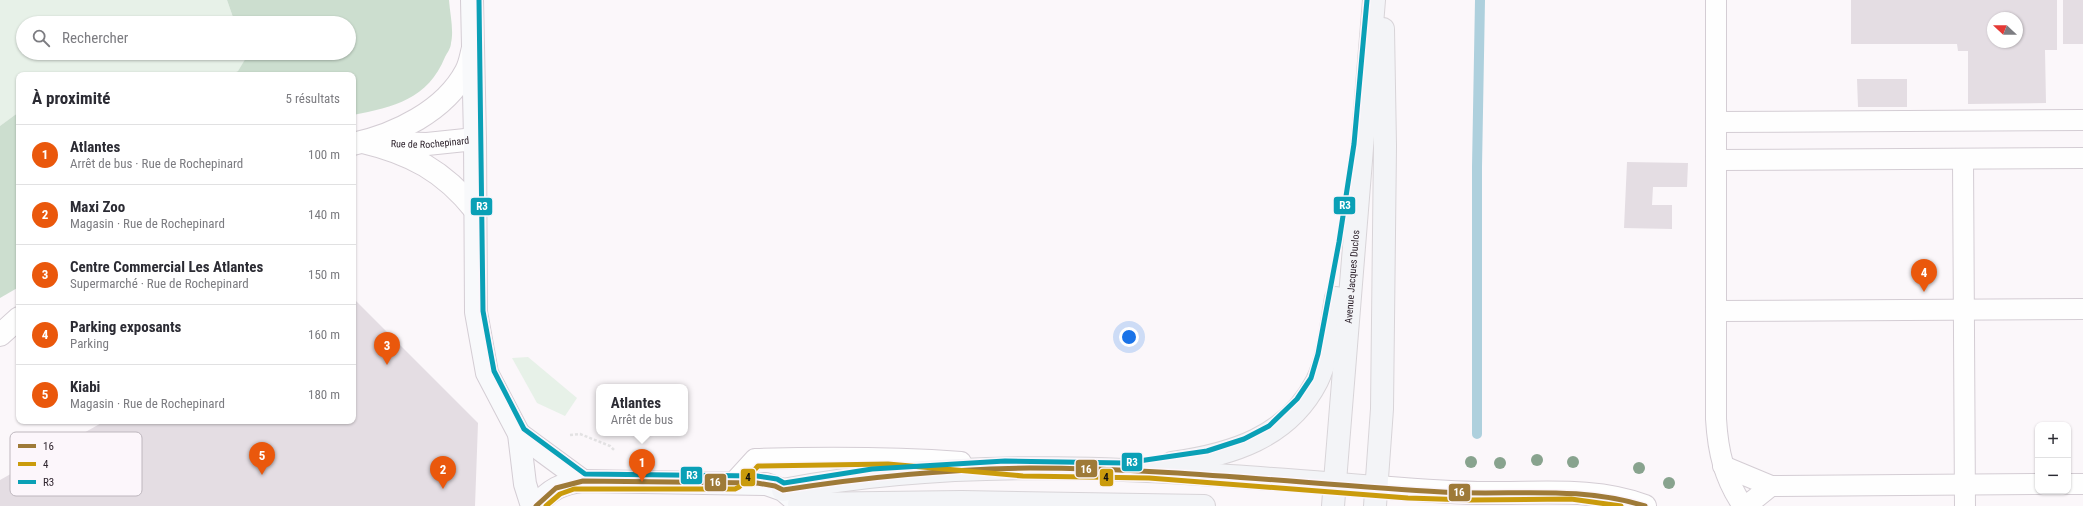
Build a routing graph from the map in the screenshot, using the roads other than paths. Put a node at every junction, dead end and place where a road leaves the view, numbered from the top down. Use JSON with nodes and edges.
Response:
{"nodes":[{"id":1,"x":472,"y":0,"type":"edge"},
{"id":2,"x":1374,"y":0,"type":"edge"},
{"id":3,"x":1379,"y":0,"type":"edge"},
{"id":4,"x":1716,"y":0,"type":"edge"},
{"id":5,"x":473,"y":48,"type":"junction"},
{"id":6,"x":2083,"y":120,"type":"edge"},
{"id":7,"x":1716,"y":122,"type":"junction"},
{"id":8,"x":475,"y":139,"type":"junction"},
{"id":9,"x":357,"y":143,"type":"edge"},
{"id":10,"x":1361,"y":145,"type":"junction"},
{"id":11,"x":1963,"y":158,"type":"junction"},
{"id":12,"x":2083,"y":158,"type":"edge"},
{"id":13,"x":1716,"y":160,"type":"junction"},
{"id":14,"x":475,"y":210,"type":"junction"},
{"id":15,"x":2083,"y":309,"type":"edge"},
{"id":16,"x":1964,"y":310,"type":"junction"},
{"id":17,"x":1716,"y":311,"type":"junction"},
{"id":18,"x":16,"y":321,"type":"edge"},
{"id":19,"x":0,"y":335,"type":"edge"},
{"id":20,"x":519,"y":434,"type":"junction"},
{"id":21,"x":1723,"y":466,"type":"junction"},
{"id":22,"x":1005,"y":468,"type":"junction"},
{"id":23,"x":1125,"y":470,"type":"junction"},
{"id":24,"x":583,"y":481,"type":"junction"},
{"id":25,"x":734,"y":482,"type":"junction"},
{"id":26,"x":1335,"y":484,"type":"junction"},
{"id":27,"x":2035,"y":484,"type":"edge"},
{"id":28,"x":2071,"y":484,"type":"edge"},
{"id":29,"x":2083,"y":484,"type":"edge"},
{"id":30,"x":1965,"y":485,"type":"junction"},
{"id":31,"x":1771,"y":486,"type":"junction"},
{"id":32,"x":1376,"y":497,"type":"edge"},
{"id":33,"x":794,"y":500,"type":"edge"},
{"id":34,"x":532,"y":506,"type":"edge"},
{"id":35,"x":536,"y":506,"type":"edge"},
{"id":36,"x":1204,"y":506,"type":"edge"},
{"id":37,"x":1333,"y":506,"type":"edge"},
{"id":38,"x":1645,"y":506,"type":"edge"},
{"id":39,"x":1742,"y":506,"type":"edge"},
{"id":40,"x":1746,"y":506,"type":"edge"},
{"id":41,"x":1965,"y":506,"type":"edge"}],
"edges":[{"from":1,"to":5,"type":"street"},
{"from":2,"to":10,"type":"main road","name":"Avenue Jacques Duclos"},
{"from":3,"to":32,"type":"main road"},
{"from":4,"to":7,"type":"lane"},
{"from":5,"to":8,"type":"street"},
{"from":5,"to":9,"type":"street","name":"Rue de Rochepinard"},
{"from":6,"to":7,"type":"lane"},
{"from":7,"to":13,"type":"lane"},
{"from":8,"to":9,"type":"street","name":"Rue de Rochepinard"},
{"from":8,"to":14,"type":"street","name":"Rue de Rochepinard"},
{"from":9,"to":14,"type":"street","name":"Rue de Rochepinard"},
{"from":10,"to":23,"type":"main road"},
{"from":10,"to":26,"type":"main road","name":"Avenue Jacques Duclos"},
{"from":11,"to":12,"type":"lane"},
{"from":11,"to":13,"type":"lane"},
{"from":11,"to":16,"type":"lane"},
{"from":13,"to":17,"type":"lane"},
{"from":14,"to":20,"type":"street","name":"Rue de Rochepinard"},
{"from":15,"to":16,"type":"lane"},
{"from":16,"to":17,"type":"lane"},
{"from":16,"to":30,"type":"lane"},
{"from":17,"to":21,"type":"lane"},
{"from":18,"to":19,"type":"street"},
{"from":20,"to":24,"type":"street","name":"Rue de Rochepinard"},
{"from":20,"to":34,"type":"street","name":"Rue de Rochepinard"},
{"from":21,"to":31,"type":"lane"},
{"from":21,"to":39,"type":"lane"},
{"from":22,"to":23,"type":"main road"},
{"from":22,"to":25,"type":"lane"},
{"from":22,"to":33,"type":"main road"},
{"from":23,"to":26,"type":"main road"},
{"from":24,"to":25,"type":"street"},
{"from":24,"to":35,"type":"street"},
{"from":25,"to":33,"type":"street"},
{"from":26,"to":32,"type":"main road"},
{"from":26,"to":37,"type":"main road","name":"Avenue Jacques Duclos"},
{"from":27,"to":30,"type":"lane"},
{"from":28,"to":29,"type":"lane"},
{"from":30,"to":31,"type":"lane"},
{"from":30,"to":41,"type":"lane"},
{"from":31,"to":40,"type":"lane"},
{"from":32,"to":38,"type":"street"},
{"from":33,"to":36,"type":"main road"}]}
